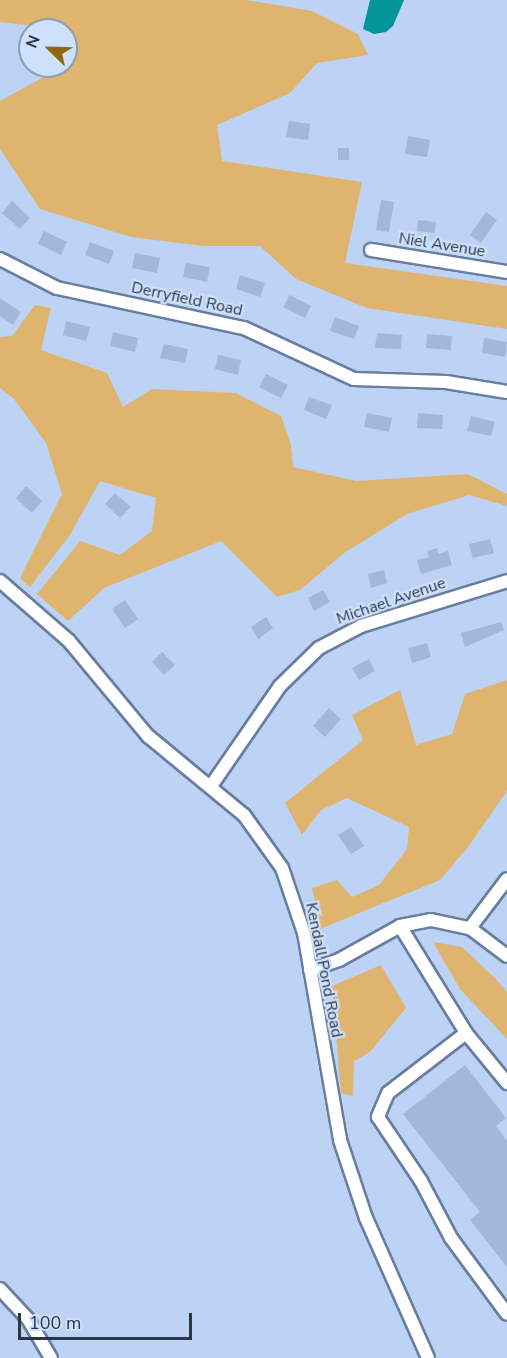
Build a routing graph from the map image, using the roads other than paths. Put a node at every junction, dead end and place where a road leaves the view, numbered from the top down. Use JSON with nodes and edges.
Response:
{"nodes":[{"id":1,"x":371,"y":250,"type":"dead end"},
{"id":2,"x":0,"y":259,"type":"edge"},
{"id":3,"x":507,"y":270,"type":"edge"},
{"id":4,"x":507,"y":392,"type":"edge"},
{"id":5,"x":0,"y":581,"type":"edge"},
{"id":6,"x":507,"y":581,"type":"edge"},
{"id":7,"x":211,"y":786,"type":"junction"},
{"id":8,"x":507,"y":879,"type":"edge"},
{"id":9,"x":400,"y":926,"type":"junction"},
{"id":10,"x":471,"y":928,"type":"junction"},
{"id":11,"x":507,"y":956,"type":"edge"},
{"id":12,"x":310,"y":970,"type":"junction"},
{"id":13,"x":466,"y":1033,"type":"junction"},
{"id":14,"x":507,"y":1083,"type":"edge"},
{"id":15,"x":0,"y":1289,"type":"edge"},
{"id":16,"x":507,"y":1314,"type":"edge"},
{"id":17,"x":51,"y":1358,"type":"edge"},
{"id":18,"x":428,"y":1358,"type":"edge"}],
"edges":[{"from":1,"to":3,"type":"street","name":"Niel Avenue"},
{"from":2,"to":4,"type":"street","name":"Derryfield Road"},
{"from":5,"to":7,"type":"street","name":"Kendall Pond Road"},
{"from":6,"to":7,"type":"street","name":"Michael Avenue"},
{"from":7,"to":12,"type":"street","name":"Kendall Pond Road"},
{"from":8,"to":10,"type":"street"},
{"from":9,"to":10,"type":"street"},
{"from":9,"to":12,"type":"street"},
{"from":9,"to":13,"type":"street"},
{"from":10,"to":11,"type":"street"},
{"from":12,"to":18,"type":"street","name":"Kendall Pond Road"},
{"from":13,"to":14,"type":"street"},
{"from":13,"to":16,"type":"street"},
{"from":15,"to":17,"type":"street"}]}
